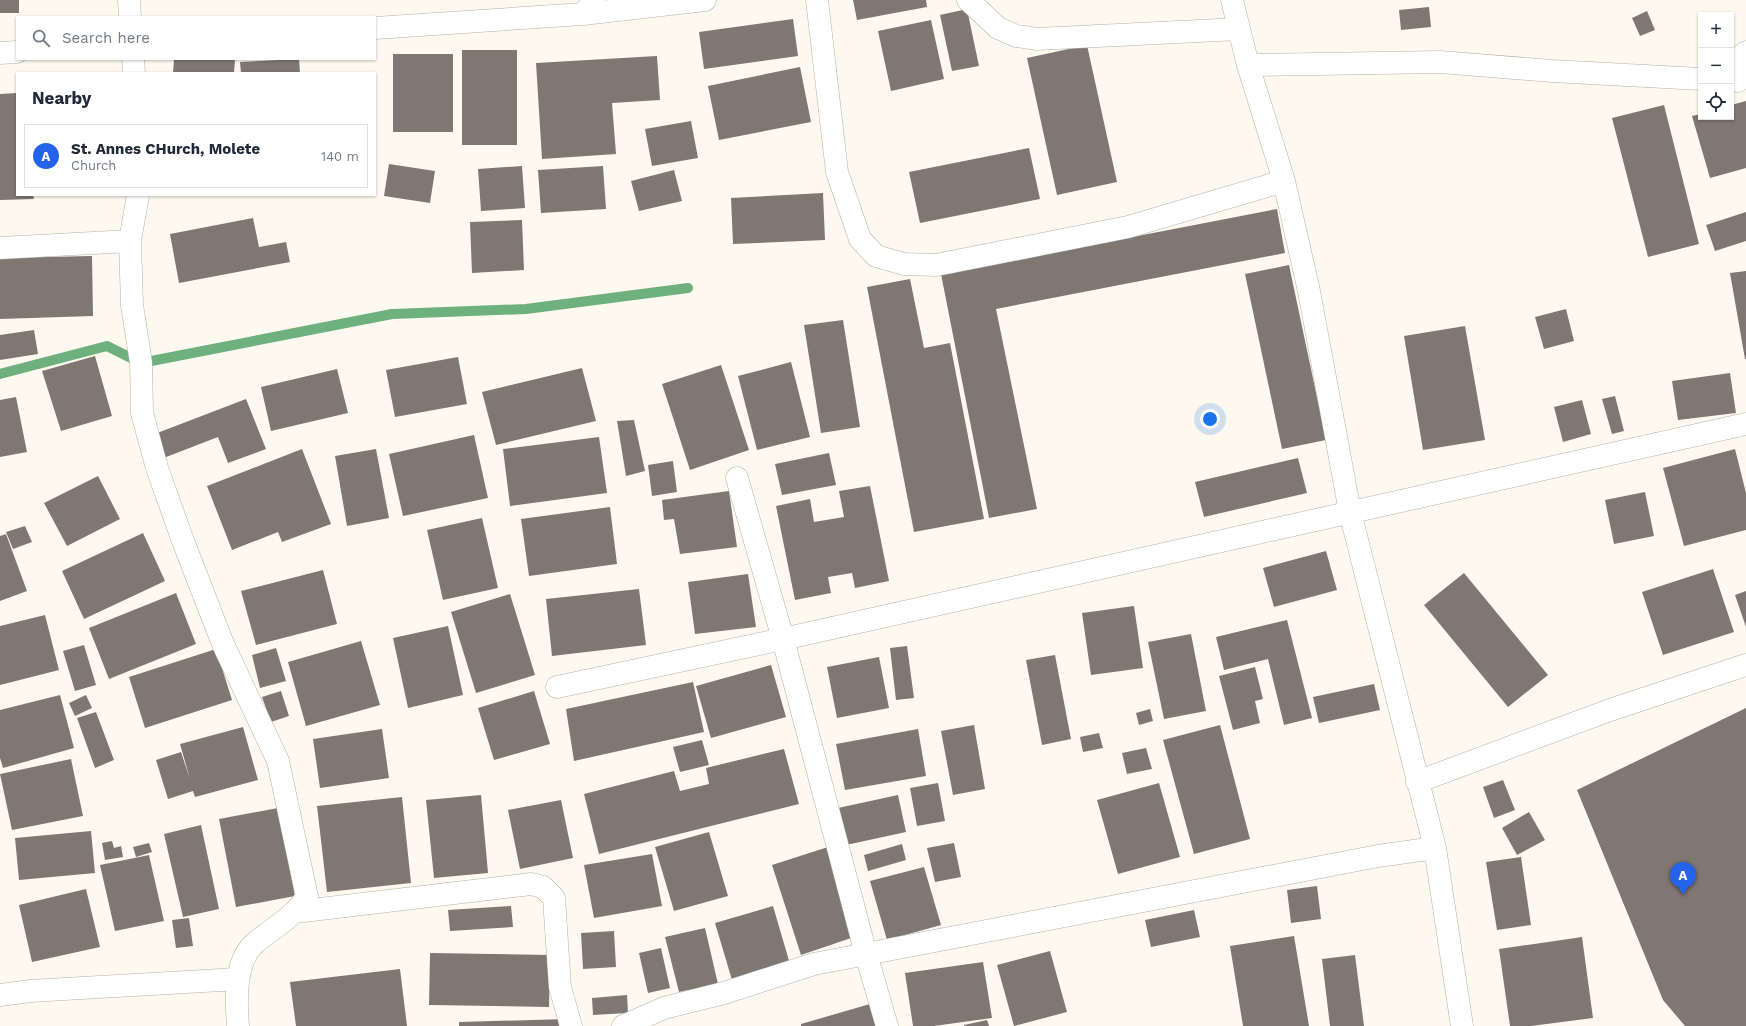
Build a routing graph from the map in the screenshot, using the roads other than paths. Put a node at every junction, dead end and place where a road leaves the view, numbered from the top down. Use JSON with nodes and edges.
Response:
{"nodes":[{"id":1,"x":129,"y":0,"type":"edge"},
{"id":2,"x":705,"y":0,"type":"edge"},
{"id":3,"x":817,"y":0,"type":"edge"},
{"id":4,"x":968,"y":0,"type":"edge"},
{"id":5,"x":1232,"y":0,"type":"edge"},
{"id":6,"x":588,"y":7,"type":"edge"},
{"id":7,"x":130,"y":16,"type":"edge"},
{"id":8,"x":376,"y":28,"type":"edge"},
{"id":9,"x":1239,"y":29,"type":"junction"},
{"id":10,"x":16,"y":52,"type":"edge"},
{"id":11,"x":1746,"y":52,"type":"edge"},
{"id":12,"x":0,"y":53,"type":"edge"},
{"id":13,"x":133,"y":60,"type":"edge"},
{"id":14,"x":1248,"y":65,"type":"junction"},
{"id":15,"x":134,"y":72,"type":"edge"},
{"id":16,"x":1698,"y":79,"type":"edge"},
{"id":17,"x":1738,"y":83,"type":"edge"},
{"id":18,"x":1284,"y":181,"type":"junction"},
{"id":19,"x":138,"y":196,"type":"edge"},
{"id":20,"x":130,"y":241,"type":"junction"},
{"id":21,"x":0,"y":248,"type":"edge"},
{"id":22,"x":1746,"y":424,"type":"edge"},
{"id":23,"x":737,"y":478,"type":"dead end"},
{"id":24,"x":1350,"y":512,"type":"junction"},
{"id":25,"x":783,"y":639,"type":"junction"},
{"id":26,"x":1746,"y":665,"type":"edge"},
{"id":27,"x":557,"y":687,"type":"dead end"},
{"id":28,"x":1417,"y":782,"type":"junction"},
{"id":29,"x":1434,"y":848,"type":"junction"},
{"id":30,"x":295,"y":912,"type":"junction"},
{"id":31,"x":866,"y":954,"type":"junction"},
{"id":32,"x":238,"y":979,"type":"junction"},
{"id":33,"x":0,"y":995,"type":"edge"},
{"id":34,"x":238,"y":1026,"type":"edge"},
{"id":35,"x":571,"y":1026,"type":"edge"},
{"id":36,"x":623,"y":1026,"type":"edge"},
{"id":37,"x":887,"y":1026,"type":"edge"},
{"id":38,"x":1462,"y":1026,"type":"edge"}],
"edges":[{"from":1,"to":7,"type":"street"},
{"from":2,"to":6,"type":"street"},
{"from":3,"to":18,"type":"street"},
{"from":4,"to":9,"type":"street"},
{"from":5,"to":9,"type":"street"},
{"from":6,"to":8,"type":"street"},
{"from":9,"to":14,"type":"street"},
{"from":10,"to":12,"type":"street"},
{"from":11,"to":17,"type":"street"},
{"from":13,"to":15,"type":"street"},
{"from":14,"to":16,"type":"street"},
{"from":14,"to":18,"type":"street"},
{"from":18,"to":24,"type":"street"},
{"from":19,"to":20,"type":"street"},
{"from":20,"to":21,"type":"street"},
{"from":20,"to":30,"type":"street"},
{"from":22,"to":24,"type":"street"},
{"from":23,"to":25,"type":"street"},
{"from":24,"to":25,"type":"street"},
{"from":24,"to":28,"type":"street"},
{"from":25,"to":27,"type":"street"},
{"from":25,"to":31,"type":"street"},
{"from":26,"to":28,"type":"street"},
{"from":28,"to":29,"type":"street"},
{"from":29,"to":31,"type":"street"},
{"from":29,"to":38,"type":"street"},
{"from":30,"to":32,"type":"street"},
{"from":30,"to":35,"type":"street"},
{"from":31,"to":36,"type":"street"},
{"from":31,"to":37,"type":"street"},
{"from":32,"to":33,"type":"street"},
{"from":32,"to":34,"type":"street"}]}
